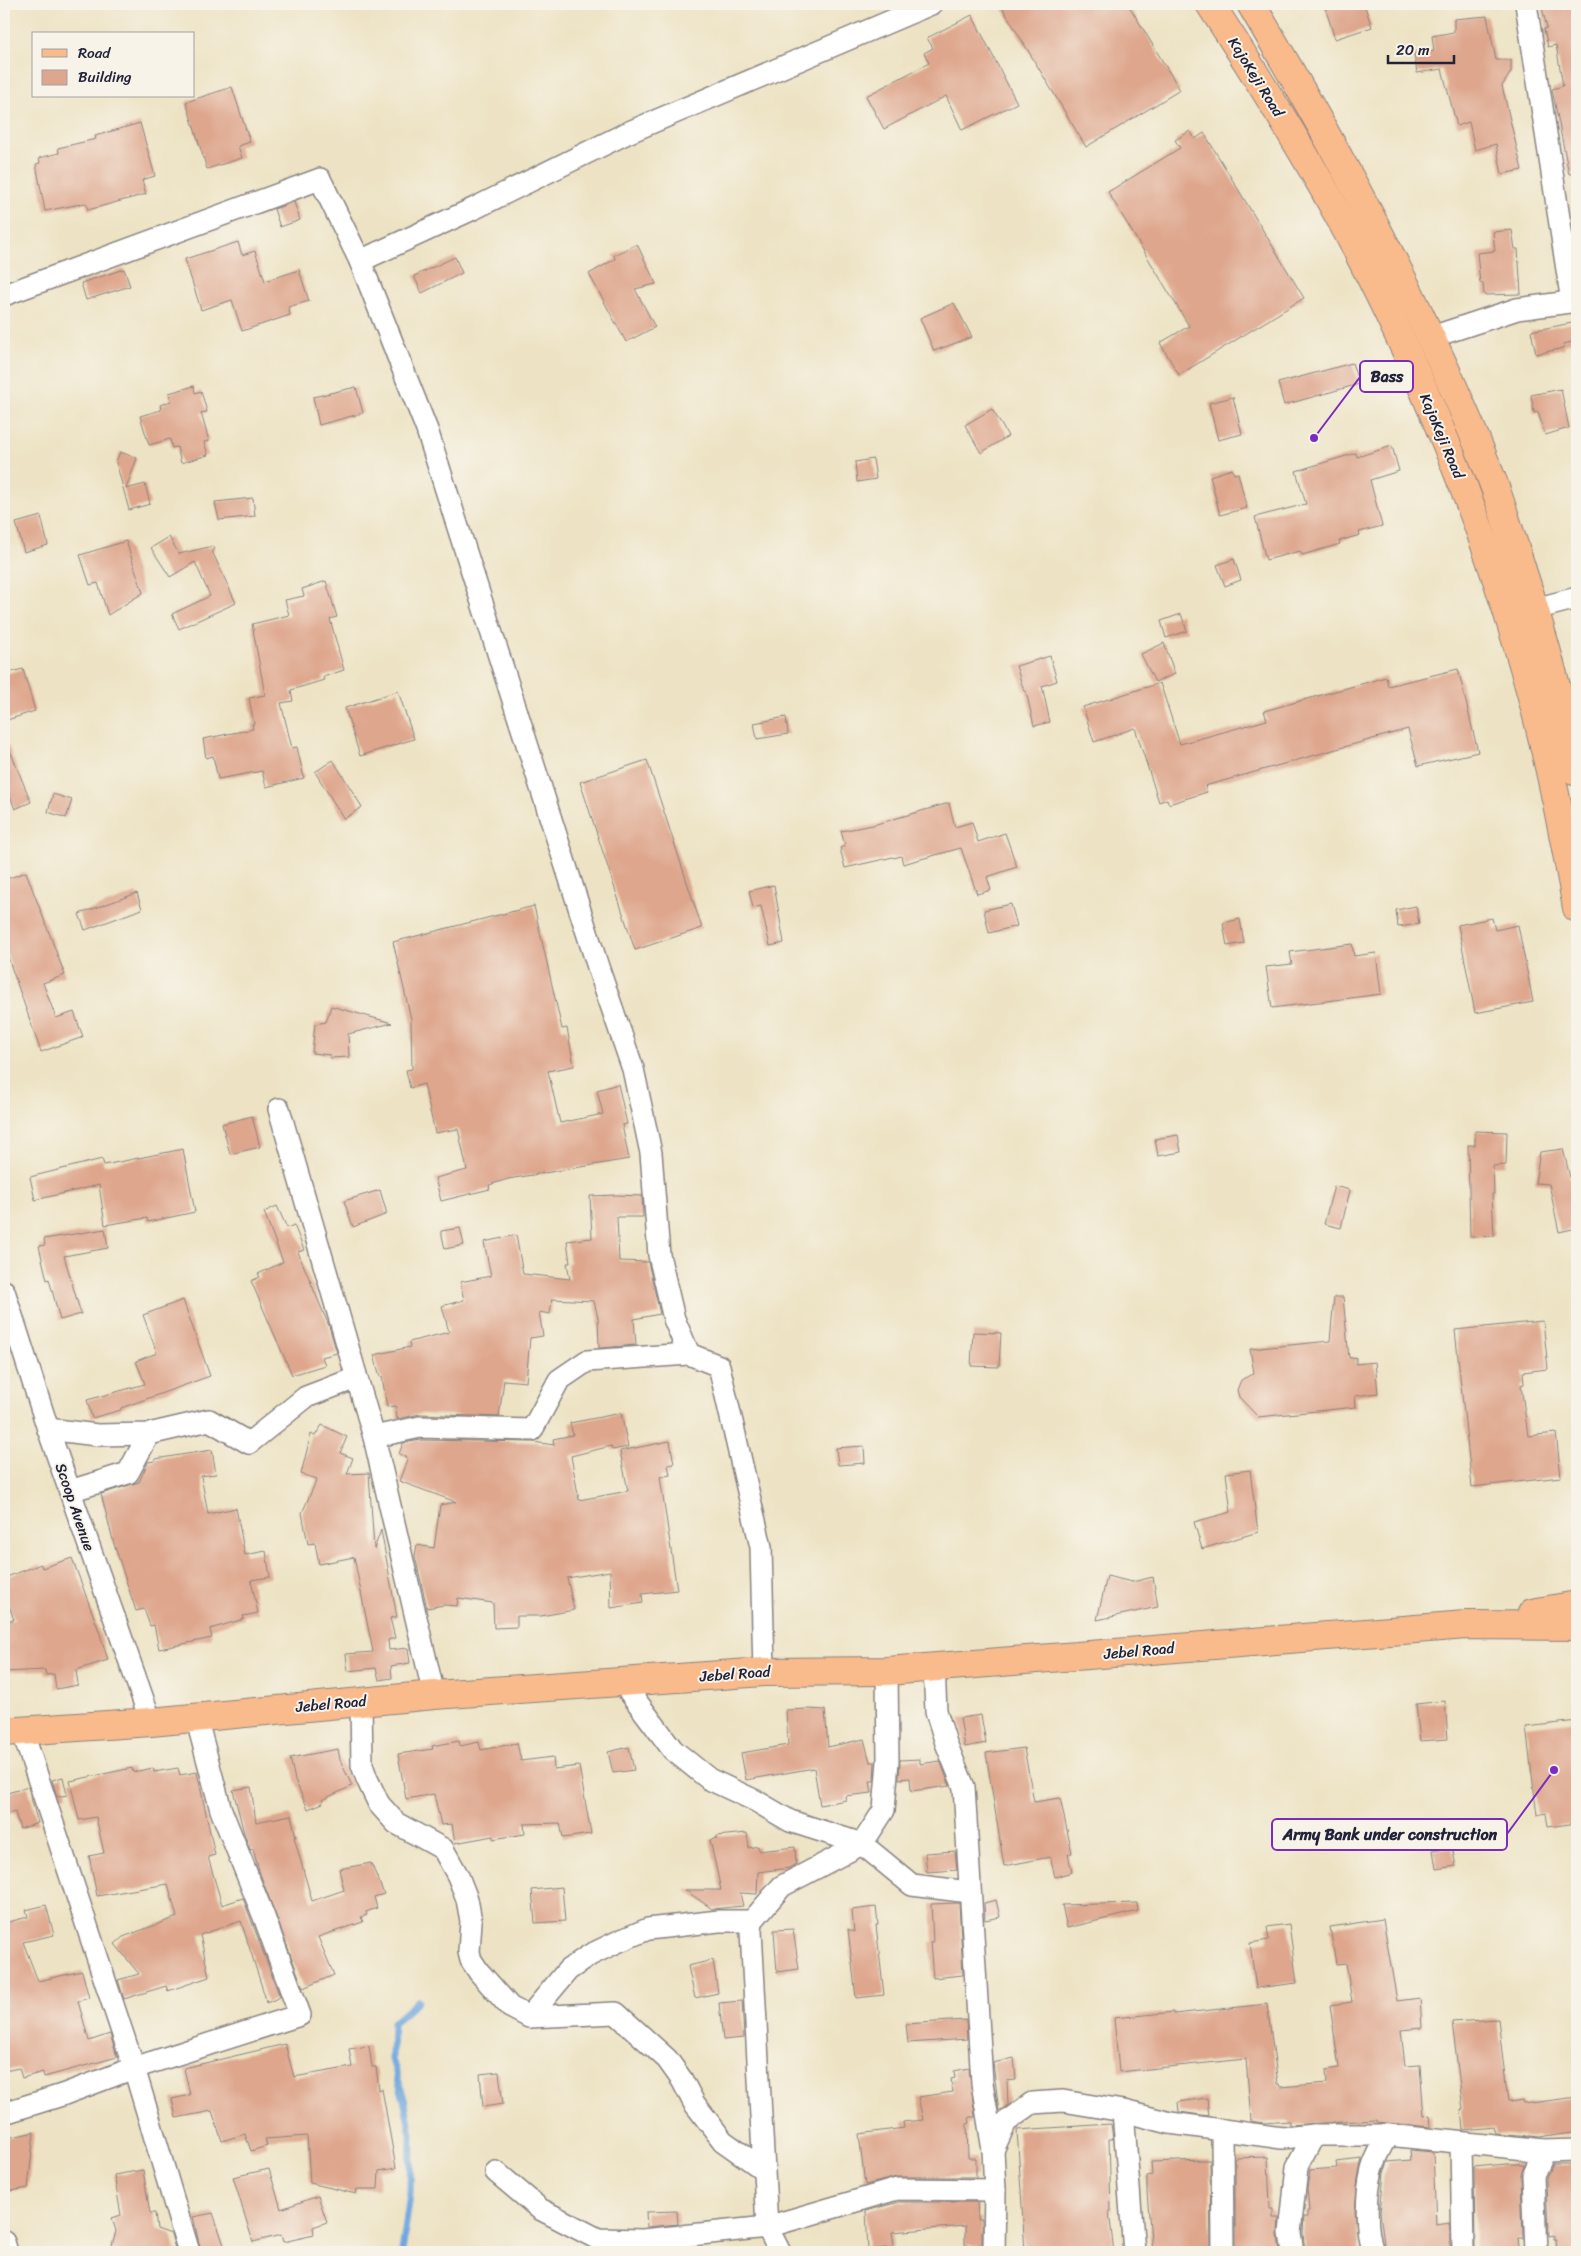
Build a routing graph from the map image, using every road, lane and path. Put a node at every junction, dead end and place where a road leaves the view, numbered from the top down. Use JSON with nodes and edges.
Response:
{"nodes":[{"id":1,"x":931,"y":4,"type":"edge"},
{"id":2,"x":1210,"y":4,"type":"edge"},
{"id":3,"x":1251,"y":4,"type":"edge"},
{"id":4,"x":1526,"y":4,"type":"edge"},
{"id":5,"x":360,"y":261,"type":"junction"},
{"id":6,"x":4,"y":295,"type":"edge"},
{"id":7,"x":1574,"y":301,"type":"edge"},
{"id":8,"x":1432,"y":337,"type":"junction"},
{"id":9,"x":1577,"y":598,"type":"edge"},
{"id":10,"x":1535,"y":609,"type":"junction"},
{"id":11,"x":1577,"y":772,"type":"edge"},
{"id":12,"x":1577,"y":908,"type":"edge"},
{"id":13,"x":279,"y":1109,"type":"dead end"},
{"id":14,"x":4,"y":1291,"type":"edge"},
{"id":15,"x":690,"y":1354,"type":"junction"},
{"id":16,"x":356,"y":1378,"type":"junction"},
{"id":17,"x":48,"y":1429,"type":"junction"},
{"id":18,"x":149,"y":1434,"type":"junction"},
{"id":19,"x":374,"y":1437,"type":"junction"},
{"id":20,"x":70,"y":1491,"type":"junction"},
{"id":21,"x":1577,"y":1605,"type":"edge"},
{"id":22,"x":1466,"y":1625,"type":"junction"},
{"id":23,"x":1577,"y":1626,"type":"edge"},
{"id":24,"x":934,"y":1667,"type":"junction"},
{"id":25,"x":764,"y":1672,"type":"junction"},
{"id":26,"x":887,"y":1672,"type":"junction"},
{"id":27,"x":622,"y":1682,"type":"junction"},
{"id":28,"x":434,"y":1695,"type":"junction"},
{"id":29,"x":362,"y":1702,"type":"junction"},
{"id":30,"x":196,"y":1717,"type":"junction"},
{"id":31,"x":151,"y":1722,"type":"junction"},
{"id":32,"x":13,"y":1731,"type":"edge"},
{"id":33,"x":862,"y":1844,"type":"junction"},
{"id":34,"x":970,"y":1892,"type":"junction"},
{"id":35,"x":752,"y":1920,"type":"junction"},
{"id":36,"x":529,"y":2017,"type":"junction"},
{"id":37,"x":134,"y":2068,"type":"junction"},
{"id":38,"x":1123,"y":2111,"type":"junction"},
{"id":39,"x":4,"y":2113,"type":"edge"},
{"id":40,"x":1222,"y":2131,"type":"junction"},
{"id":41,"x":1314,"y":2135,"type":"junction"},
{"id":42,"x":1388,"y":2135,"type":"junction"},
{"id":43,"x":1461,"y":2143,"type":"junction"},
{"id":44,"x":993,"y":2150,"type":"junction"},
{"id":45,"x":1577,"y":2150,"type":"edge"},
{"id":46,"x":1544,"y":2151,"type":"junction"},
{"id":47,"x":764,"y":2170,"type":"junction"},
{"id":48,"x":496,"y":2172,"type":"dead end"},
{"id":49,"x":996,"y":2190,"type":"junction"},
{"id":50,"x":767,"y":2227,"type":"junction"},
{"id":51,"x":4,"y":2242,"type":"edge"},
{"id":52,"x":7,"y":2252,"type":"edge"},
{"id":53,"x":189,"y":2252,"type":"edge"},
{"id":54,"x":780,"y":2252,"type":"edge"},
{"id":55,"x":994,"y":2252,"type":"edge"},
{"id":56,"x":1134,"y":2252,"type":"edge"},
{"id":57,"x":1224,"y":2252,"type":"edge"},
{"id":58,"x":1293,"y":2252,"type":"edge"},
{"id":59,"x":1373,"y":2252,"type":"edge"},
{"id":60,"x":1464,"y":2252,"type":"edge"},
{"id":61,"x":1536,"y":2252,"type":"edge"}],
"edges":[{"from":1,"to":5,"type":"street"},
{"from":2,"to":12,"type":"main road","name":"KajoKeji Road"},
{"from":3,"to":8,"type":"main road","name":"KajoKeji Road"},
{"from":4,"to":7,"type":"street"},
{"from":5,"to":6,"type":"street"},
{"from":5,"to":15,"type":"street"},
{"from":7,"to":8,"type":"street"},
{"from":8,"to":10,"type":"main road","name":"KajoKeji Road"},
{"from":9,"to":10,"type":"street"},
{"from":10,"to":11,"type":"main road","name":"KajoKeji Road"},
{"from":13,"to":16,"type":"street"},
{"from":14,"to":17,"type":"street","name":"Scoop Avenue"},
{"from":15,"to":19,"type":"street"},
{"from":15,"to":25,"type":"street"},
{"from":16,"to":18,"type":"street"},
{"from":16,"to":19,"type":"street"},
{"from":17,"to":18,"type":"street"},
{"from":17,"to":20,"type":"street","name":"Scoop Avenue"},
{"from":18,"to":20,"type":"street"},
{"from":19,"to":28,"type":"street"},
{"from":20,"to":31,"type":"street","name":"Scoop Avenue"},
{"from":21,"to":22,"type":"main road","name":"Jebel Road"},
{"from":22,"to":23,"type":"main road","name":"Jebel Road"},
{"from":22,"to":24,"type":"main road","name":"Jebel Road"},
{"from":24,"to":26,"type":"main road","name":"Jebel Road"},
{"from":24,"to":34,"type":"street"},
{"from":25,"to":26,"type":"main road","name":"Jebel Road"},
{"from":25,"to":27,"type":"main road","name":"Jebel Road"},
{"from":26,"to":33,"type":"street"},
{"from":27,"to":28,"type":"main road","name":"Jebel Road"},
{"from":27,"to":33,"type":"street"},
{"from":28,"to":29,"type":"main road","name":"Jebel Road"},
{"from":29,"to":30,"type":"main road","name":"Jebel Road"},
{"from":29,"to":36,"type":"street"},
{"from":30,"to":31,"type":"main road","name":"Jebel Road"},
{"from":30,"to":37,"type":"street"},
{"from":31,"to":32,"type":"main road","name":"Jebel Road"},
{"from":32,"to":37,"type":"street"},
{"from":33,"to":34,"type":"street"},
{"from":33,"to":35,"type":"street"},
{"from":34,"to":44,"type":"street"},
{"from":35,"to":36,"type":"street"},
{"from":35,"to":47,"type":"street"},
{"from":36,"to":47,"type":"street"},
{"from":37,"to":39,"type":"street"},
{"from":37,"to":53,"type":"street"},
{"from":38,"to":40,"type":"street"},
{"from":38,"to":44,"type":"street"},
{"from":38,"to":56,"type":"street"},
{"from":40,"to":41,"type":"street"},
{"from":40,"to":57,"type":"street"},
{"from":41,"to":42,"type":"street"},
{"from":41,"to":58,"type":"street"},
{"from":42,"to":43,"type":"street"},
{"from":42,"to":59,"type":"street"},
{"from":43,"to":46,"type":"street"},
{"from":43,"to":60,"type":"street"},
{"from":44,"to":49,"type":"street"},
{"from":45,"to":46,"type":"street"},
{"from":46,"to":61,"type":"street"},
{"from":47,"to":50,"type":"street"},
{"from":48,"to":50,"type":"street"},
{"from":49,"to":50,"type":"street"},
{"from":49,"to":55,"type":"street"},
{"from":50,"to":54,"type":"street"},
{"from":51,"to":52,"type":"street"}]}
